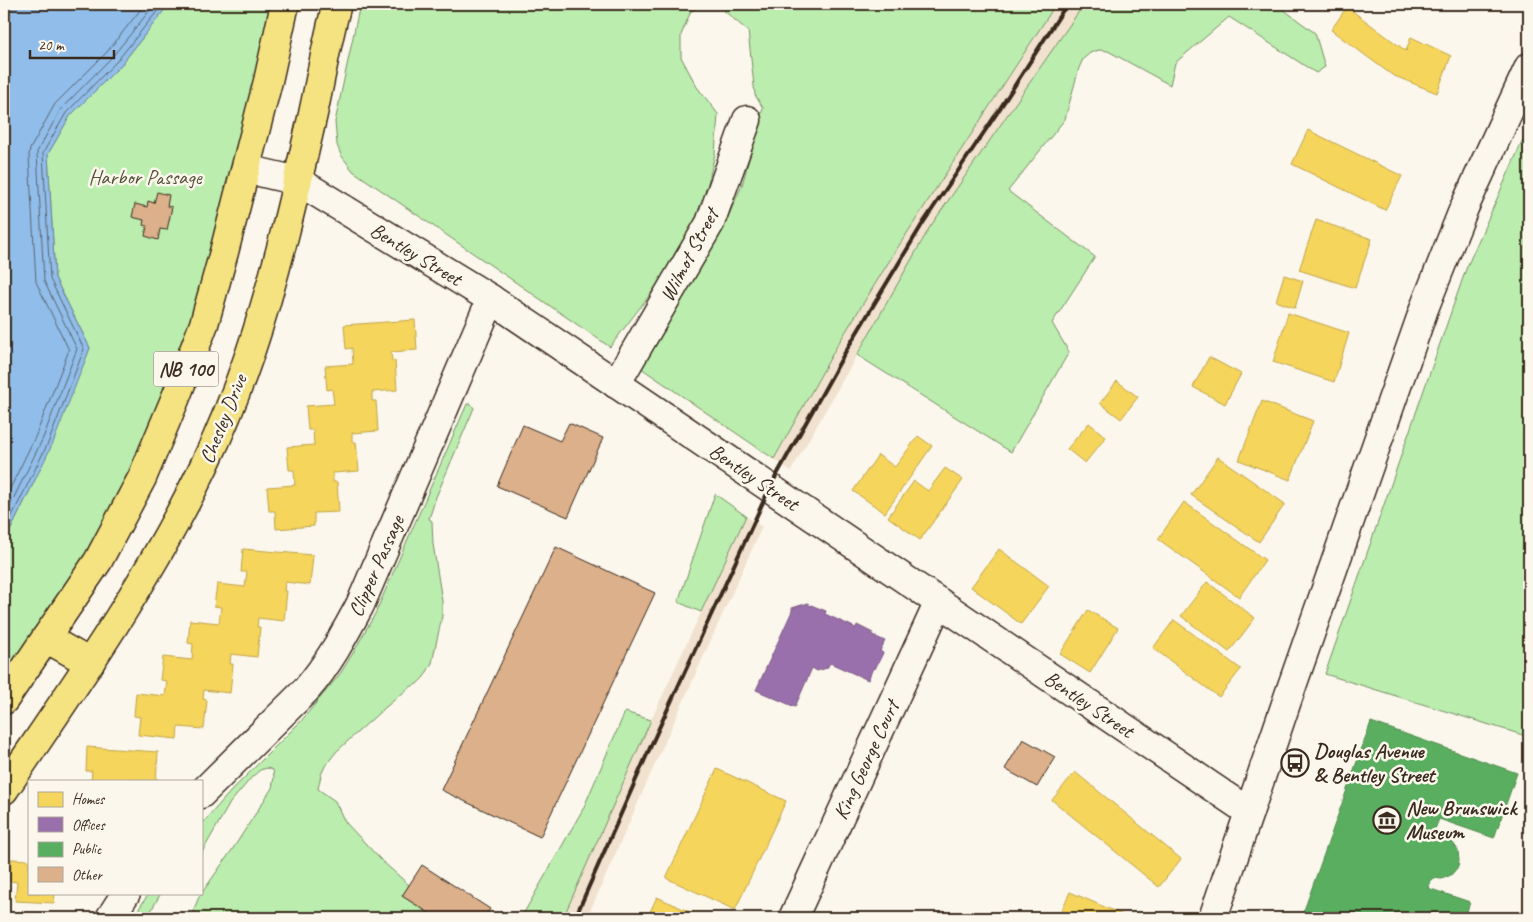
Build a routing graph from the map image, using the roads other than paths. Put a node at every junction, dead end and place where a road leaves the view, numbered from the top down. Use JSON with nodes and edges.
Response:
{"nodes":[{"id":1,"x":285,"y":4,"type":"edge"},
{"id":2,"x":337,"y":4,"type":"edge"},
{"id":3,"x":1529,"y":67,"type":"edge"},
{"id":4,"x":747,"y":120,"type":"dead end"},
{"id":5,"x":246,"y":169,"type":"junction"},
{"id":6,"x":298,"y":181,"type":"junction"},
{"id":7,"x":490,"y":299,"type":"junction"},
{"id":8,"x":616,"y":384,"type":"junction"},
{"id":9,"x":939,"y":602,"type":"junction"},
{"id":10,"x":46,"y":638,"type":"junction"},
{"id":11,"x":90,"y":663,"type":"junction"},
{"id":12,"x":4,"y":700,"type":"edge"},
{"id":13,"x":4,"y":790,"type":"edge"},
{"id":14,"x":202,"y":793,"type":"edge"},
{"id":15,"x":1249,"y":812,"type":"junction"},
{"id":16,"x":125,"y":894,"type":"edge"},
{"id":17,"x":110,"y":918,"type":"edge"},
{"id":18,"x":793,"y":918,"type":"edge"},
{"id":19,"x":1213,"y":918,"type":"edge"}],
"edges":[{"from":1,"to":5,"type":"main road","number":"NB 100"},
{"from":2,"to":6,"type":"main road","name":"Chesley Drive","number":"NB 100"},
{"from":3,"to":15,"type":"street"},
{"from":4,"to":8,"type":"street","name":"Wilmot Street"},
{"from":5,"to":6,"type":"street","name":"Bentley Street"},
{"from":5,"to":10,"type":"main road","number":"NB 100"},
{"from":6,"to":7,"type":"street","name":"Bentley Street"},
{"from":6,"to":11,"type":"main road","name":"Chesley Drive","number":"NB 100"},
{"from":7,"to":8,"type":"street","name":"Bentley Street"},
{"from":7,"to":14,"type":"street","name":"Clipper Passage"},
{"from":8,"to":9,"type":"street","name":"Bentley Street"},
{"from":9,"to":15,"type":"street","name":"Bentley Street"},
{"from":9,"to":18,"type":"street","name":"King George Court"},
{"from":10,"to":11,"type":"main road"},
{"from":10,"to":12,"type":"main road","number":"NB 100"},
{"from":11,"to":13,"type":"main road","name":"Chesley Drive","number":"NB 100"},
{"from":15,"to":19,"type":"street"},
{"from":16,"to":17,"type":"street"}]}
